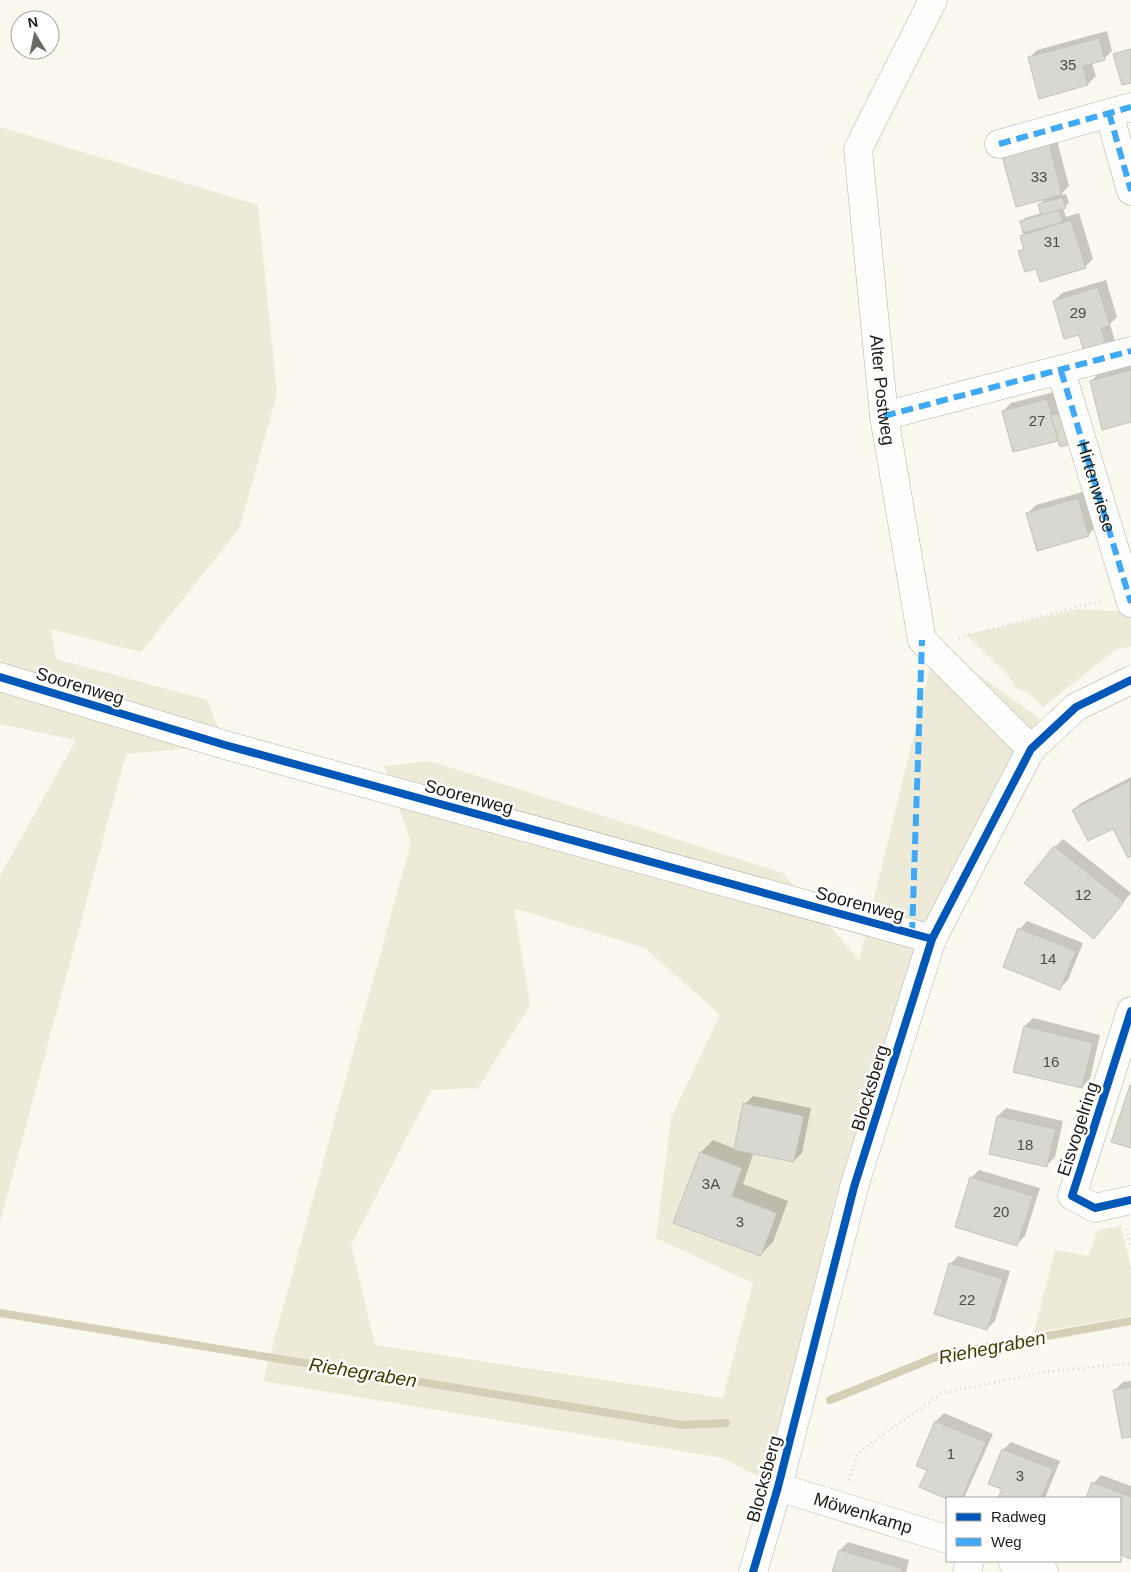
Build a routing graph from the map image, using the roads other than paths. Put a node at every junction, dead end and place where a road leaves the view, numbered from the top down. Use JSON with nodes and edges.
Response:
{"nodes":[{"id":1,"x":933,"y":0,"type":"edge"},
{"id":2,"x":1120,"y":110,"type":"edge"},
{"id":3,"x":1000,"y":144,"type":"dead end"},
{"id":4,"x":1131,"y":191,"type":"edge"},
{"id":5,"x":1131,"y":351,"type":"edge"},
{"id":6,"x":1061,"y":371,"type":"junction"},
{"id":7,"x":884,"y":416,"type":"junction"},
{"id":8,"x":1120,"y":600,"type":"edge"},
{"id":9,"x":0,"y":677,"type":"edge"},
{"id":10,"x":1131,"y":680,"type":"edge"},
{"id":11,"x":1031,"y":749,"type":"junction"},
{"id":12,"x":932,"y":939,"type":"junction"},
{"id":13,"x":1131,"y":1011,"type":"edge"},
{"id":14,"x":1131,"y":1200,"type":"edge"},
{"id":15,"x":778,"y":1487,"type":"junction"},
{"id":16,"x":946,"y":1539,"type":"edge"},
{"id":17,"x":1015,"y":1562,"type":"edge"},
{"id":18,"x":753,"y":1572,"type":"edge"},
{"id":19,"x":1044,"y":1572,"type":"edge"}],
"edges":[{"from":1,"to":7,"type":"street","name":"Alter Postweg"},
{"from":2,"to":3,"type":"street"},
{"from":2,"to":4,"type":"street"},
{"from":5,"to":6,"type":"street"},
{"from":6,"to":7,"type":"street"},
{"from":6,"to":8,"type":"street","name":"Hirtenwiese"},
{"from":7,"to":11,"type":"street","name":"Alter Postweg"},
{"from":9,"to":12,"type":"street","name":"Soorenweg"},
{"from":10,"to":11,"type":"street","name":"Blocksberg"},
{"from":11,"to":12,"type":"street","name":"Blocksberg"},
{"from":12,"to":15,"type":"street","name":"Blocksberg"},
{"from":13,"to":14,"type":"street","name":"Eisvogelring"},
{"from":15,"to":16,"type":"street","name":"Möwenkamp"},
{"from":15,"to":18,"type":"street","name":"Blocksberg"},
{"from":17,"to":19,"type":"street"}]}
